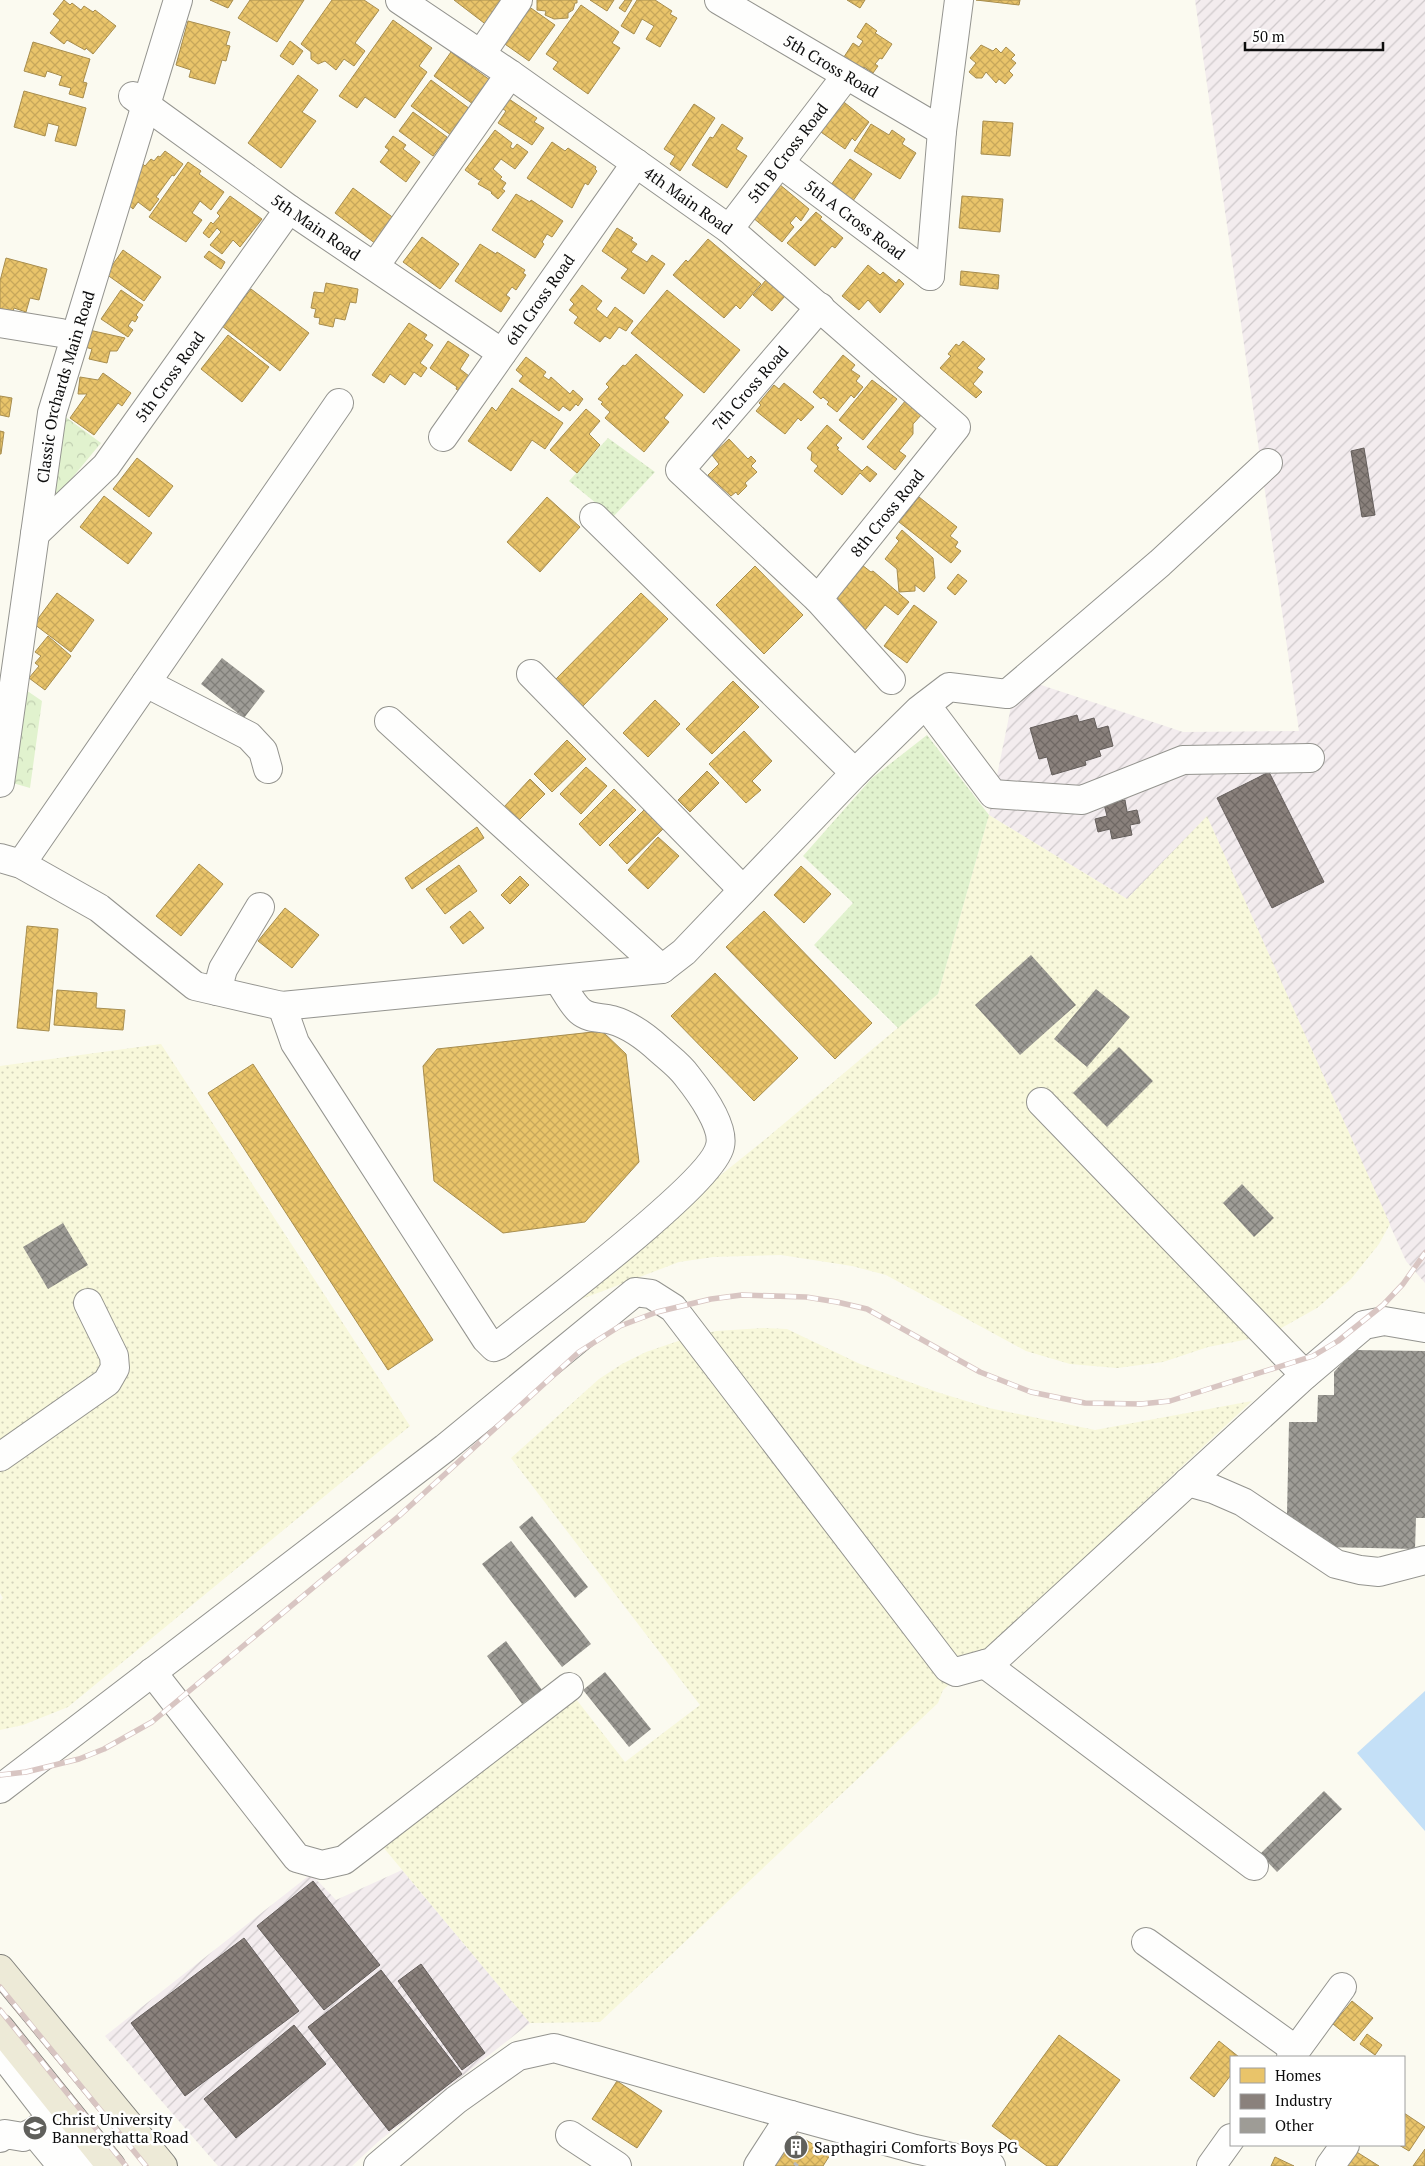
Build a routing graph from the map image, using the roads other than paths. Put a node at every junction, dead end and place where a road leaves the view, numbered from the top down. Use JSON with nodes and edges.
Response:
{"nodes":[{"id":1,"x":163,"y":0,"type":"edge"},
{"id":2,"x":178,"y":0,"type":"edge"},
{"id":3,"x":400,"y":0,"type":"edge"},
{"id":4,"x":518,"y":0,"type":"edge"},
{"id":5,"x":720,"y":0,"type":"edge"},
{"id":6,"x":957,"y":1,"type":"edge"},
{"id":7,"x":481,"y":54,"type":"junction"},
{"id":8,"x":510,"y":74,"type":"junction"},
{"id":9,"x":846,"y":76,"type":"junction"},
{"id":10,"x":139,"y":100,"type":"junction"},
{"id":11,"x":942,"y":131,"type":"junction"},
{"id":12,"x":636,"y":163,"type":"junction"},
{"id":13,"x":780,"y":163,"type":"junction"},
{"id":14,"x":289,"y":209,"type":"junction"},
{"id":15,"x":729,"y":229,"type":"junction"},
{"id":16,"x":375,"y":266,"type":"junction"},
{"id":17,"x":820,"y":307,"type":"junction"},
{"id":18,"x":0,"y":324,"type":"edge"},
{"id":19,"x":61,"y":334,"type":"junction"},
{"id":20,"x":502,"y":353,"type":"junction"},
{"id":21,"x":340,"y":403,"type":"dead end"},
{"id":22,"x":956,"y":427,"type":"joint"},
{"id":23,"x":443,"y":437,"type":"dead end"},
{"id":24,"x":1268,"y":463,"type":"dead end"},
{"id":25,"x":594,"y":517,"type":"dead end"},
{"id":26,"x":35,"y":534,"type":"junction"},
{"id":27,"x":818,"y":599,"type":"junction"},
{"id":28,"x":531,"y":674,"type":"dead end"},
{"id":29,"x":891,"y":680,"type":"dead end"},
{"id":30,"x":146,"y":683,"type":"junction"},
{"id":31,"x":0,"y":689,"type":"edge"},
{"id":32,"x":926,"y":705,"type":"junction"},
{"id":33,"x":389,"y":721,"type":"dead end"},
{"id":34,"x":1310,"y":758,"type":"dead end"},
{"id":35,"x":268,"y":769,"type":"dead end"},
{"id":36,"x":854,"y":772,"type":"junction"},
{"id":37,"x":0,"y":783,"type":"edge"},
{"id":38,"x":10,"y":861,"type":"edge"},
{"id":39,"x":743,"y":890,"type":"junction"},
{"id":40,"x":260,"y":907,"type":"dead end"},
{"id":41,"x":662,"y":969,"type":"junction"},
{"id":42,"x":558,"y":980,"type":"junction"},
{"id":43,"x":217,"y":990,"type":"junction"},
{"id":44,"x":282,"y":1006,"type":"junction"},
{"id":45,"x":1041,"y":1102,"type":"dead end"},
{"id":46,"x":88,"y":1302,"type":"dead end"},
{"id":47,"x":1425,"y":1328,"type":"edge"},
{"id":48,"x":1304,"y":1375,"type":"junction"},
{"id":49,"x":0,"y":1457,"type":"edge"},
{"id":50,"x":1188,"y":1482,"type":"junction"},
{"id":51,"x":1425,"y":1560,"type":"edge"},
{"id":52,"x":985,"y":1664,"type":"junction"},
{"id":53,"x":152,"y":1672,"type":"junction"},
{"id":54,"x":570,"y":1687,"type":"dead end"},
{"id":55,"x":0,"y":1788,"type":"edge"},
{"id":56,"x":1254,"y":1866,"type":"dead end"},
{"id":57,"x":1146,"y":1942,"type":"dead end"},
{"id":58,"x":0,"y":1969,"type":"edge"},
{"id":59,"x":1342,"y":1987,"type":"dead end"},
{"id":60,"x":1,"y":2037,"type":"edge"},
{"id":61,"x":1293,"y":2054,"type":"edge"},
{"id":62,"x":791,"y":2115,"type":"junction"},
{"id":63,"x":42,"y":2125,"type":"junction"},
{"id":64,"x":570,"y":2135,"type":"dead end"},
{"id":65,"x":0,"y":2138,"type":"edge"},
{"id":66,"x":1230,"y":2139,"type":"edge"},
{"id":67,"x":1343,"y":2146,"type":"edge"},
{"id":68,"x":910,"y":2157,"type":"edge"},
{"id":69,"x":62,"y":2166,"type":"edge"},
{"id":70,"x":89,"y":2166,"type":"edge"},
{"id":71,"x":111,"y":2166,"type":"edge"},
{"id":72,"x":163,"y":2166,"type":"edge"},
{"id":73,"x":378,"y":2166,"type":"edge"},
{"id":74,"x":617,"y":2166,"type":"edge"},
{"id":75,"x":758,"y":2166,"type":"edge"},
{"id":76,"x":991,"y":2166,"type":"edge"},
{"id":77,"x":1211,"y":2166,"type":"edge"},
{"id":78,"x":1330,"y":2166,"type":"edge"}],
"edges":[{"from":1,"to":10,"type":"street","name":"Classic Orchards Main Road"},
{"from":2,"to":10,"type":"street","name":"Classic Orchards Main Road"},
{"from":3,"to":7,"type":"street","name":"4th Main Road"},
{"from":4,"to":7,"type":"street"},
{"from":5,"to":9,"type":"street","name":"5th Cross Road"},
{"from":6,"to":11,"type":"street"},
{"from":7,"to":8,"type":"street","name":"4th Main Road"},
{"from":8,"to":12,"type":"street","name":"4th Main Road"},
{"from":8,"to":16,"type":"street"},
{"from":9,"to":11,"type":"street","name":"5th Cross Road"},
{"from":9,"to":13,"type":"street","name":"5th B Cross Road"},
{"from":10,"to":14,"type":"street","name":"5th Main Road"},
{"from":10,"to":19,"type":"street","name":"Classic Orchards Main Road"},
{"from":10,"to":26,"type":"street","name":"Classic Orchards Main Road"},
{"from":11,"to":13,"type":"street","name":"5th A Cross Road"},
{"from":12,"to":15,"type":"street","name":"4th Main Road"},
{"from":12,"to":20,"type":"street","name":"6th Cross Road"},
{"from":13,"to":15,"type":"street","name":"5th B Cross Road"},
{"from":14,"to":16,"type":"street","name":"5th Main Road"},
{"from":14,"to":26,"type":"street","name":"5th Cross Road"},
{"from":15,"to":17,"type":"street","name":"4th Main Road"},
{"from":16,"to":20,"type":"street","name":"5th Main Road"},
{"from":17,"to":22,"type":"street","name":"4th Main Road"},
{"from":17,"to":27,"type":"street","name":"7th Cross Road"},
{"from":18,"to":19,"type":"street"},
{"from":19,"to":31,"type":"street","name":"Classic Orchards Main Road"},
{"from":20,"to":23,"type":"street","name":"6th Cross Road"},
{"from":21,"to":30,"type":"street"},
{"from":22,"to":27,"type":"street","name":"8th Cross Road"},
{"from":24,"to":32,"type":"street"},
{"from":25,"to":36,"type":"street"},
{"from":26,"to":37,"type":"street","name":"Classic Orchards Main Road"},
{"from":27,"to":29,"type":"street"},
{"from":28,"to":39,"type":"street"},
{"from":30,"to":35,"type":"street"},
{"from":30,"to":38,"type":"street"},
{"from":32,"to":34,"type":"street"},
{"from":32,"to":36,"type":"street"},
{"from":33,"to":41,"type":"street"},
{"from":36,"to":39,"type":"street"},
{"from":38,"to":43,"type":"street"},
{"from":39,"to":41,"type":"street"},
{"from":40,"to":43,"type":"street"},
{"from":41,"to":42,"type":"street"},
{"from":42,"to":44,"type":"street"},
{"from":42,"to":44,"type":"street"},
{"from":43,"to":44,"type":"street"},
{"from":45,"to":48,"type":"street"},
{"from":46,"to":49,"type":"street"},
{"from":47,"to":48,"type":"street"},
{"from":48,"to":50,"type":"street"},
{"from":50,"to":51,"type":"street"},
{"from":50,"to":52,"type":"street"},
{"from":52,"to":53,"type":"street"},
{"from":52,"to":56,"type":"street"},
{"from":53,"to":54,"type":"street"},
{"from":53,"to":55,"type":"street"},
{"from":57,"to":61,"type":"street"},
{"from":58,"to":72,"type":"main road"},
{"from":59,"to":61,"type":"street"},
{"from":60,"to":63,"type":"street"},
{"from":60,"to":71,"type":"main road"},
{"from":62,"to":68,"type":"street"},
{"from":62,"to":73,"type":"street"},
{"from":62,"to":75,"type":"street"},
{"from":63,"to":65,"type":"street"},
{"from":63,"to":69,"type":"street"},
{"from":63,"to":70,"type":"street"},
{"from":64,"to":74,"type":"street"},
{"from":66,"to":77,"type":"street"},
{"from":67,"to":78,"type":"street"},
{"from":68,"to":76,"type":"street"}]}
